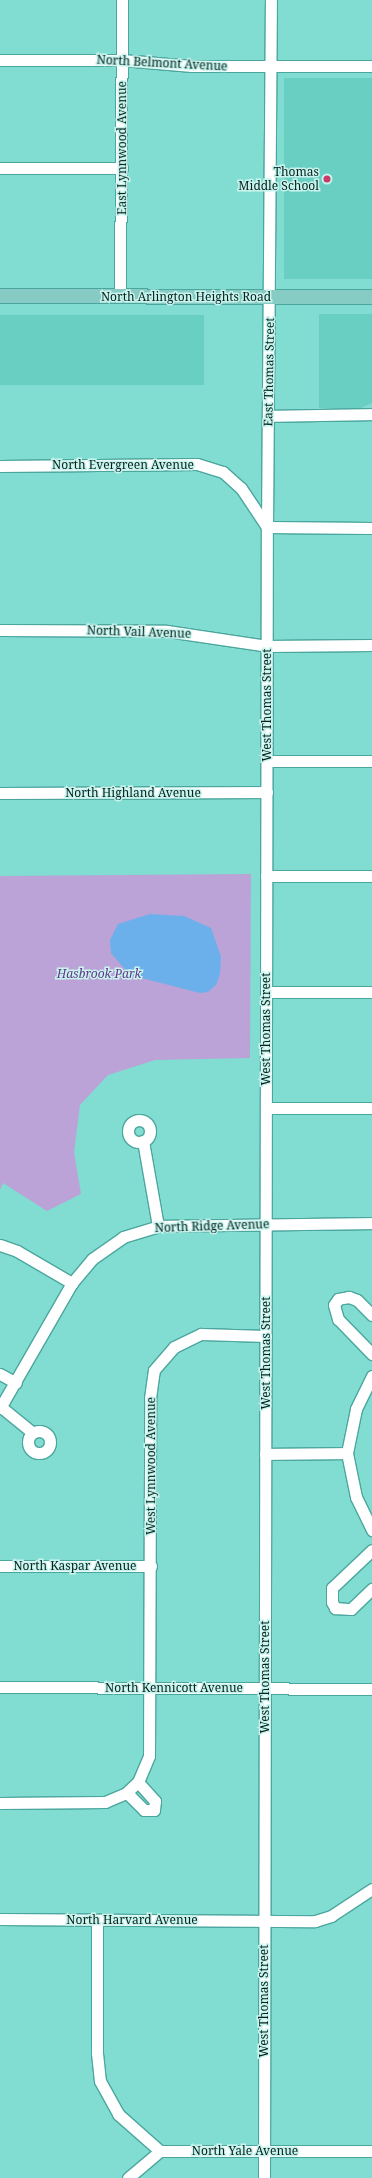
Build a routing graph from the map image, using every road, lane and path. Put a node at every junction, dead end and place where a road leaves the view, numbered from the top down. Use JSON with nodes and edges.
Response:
{"nodes":[{"id":1,"x":122,"y":0,"type":"edge"},
{"id":2,"x":271,"y":0,"type":"edge"},
{"id":3,"x":0,"y":60,"type":"edge"},
{"id":4,"x":122,"y":60,"type":"junction"},
{"id":5,"x":271,"y":66,"type":"junction"},
{"id":6,"x":372,"y":66,"type":"edge"},
{"id":7,"x":0,"y":168,"type":"edge"},
{"id":8,"x":122,"y":168,"type":"junction"},
{"id":9,"x":0,"y":296,"type":"edge"},
{"id":10,"x":120,"y":296,"type":"junction"},
{"id":11,"x":271,"y":297,"type":"junction"},
{"id":12,"x":372,"y":297,"type":"edge"},
{"id":13,"x":372,"y":414,"type":"edge"},
{"id":14,"x":268,"y":416,"type":"junction"},
{"id":15,"x":0,"y":466,"type":"edge"},
{"id":16,"x":267,"y":527,"type":"junction"},
{"id":17,"x":372,"y":528,"type":"edge"},
{"id":18,"x":0,"y":630,"type":"edge"},
{"id":19,"x":372,"y":645,"type":"edge"},
{"id":20,"x":267,"y":646,"type":"junction"},
{"id":21,"x":267,"y":761,"type":"junction"},
{"id":22,"x":372,"y":761,"type":"edge"},
{"id":23,"x":267,"y":792,"type":"junction"},
{"id":24,"x":0,"y":793,"type":"edge"},
{"id":25,"x":266,"y":876,"type":"junction"},
{"id":26,"x":372,"y":876,"type":"edge"},
{"id":27,"x":266,"y":992,"type":"junction"},
{"id":28,"x":372,"y":992,"type":"edge"},
{"id":29,"x":266,"y":1108,"type":"junction"},
{"id":30,"x":372,"y":1108,"type":"edge"},
{"id":31,"x":143,"y":1141,"type":"dead end"},
{"id":32,"x":266,"y":1223,"type":"junction"},
{"id":33,"x":372,"y":1223,"type":"edge"},
{"id":34,"x":158,"y":1226,"type":"junction"},
{"id":35,"x":0,"y":1245,"type":"edge"},
{"id":36,"x":72,"y":1283,"type":"junction"},
{"id":37,"x":372,"y":1315,"type":"edge"},
{"id":38,"x":266,"y":1336,"type":"junction"},
{"id":39,"x":372,"y":1354,"type":"edge"},
{"id":40,"x":0,"y":1374,"type":"edge"},
{"id":41,"x":372,"y":1376,"type":"edge"},
{"id":42,"x":16,"y":1384,"type":"junction"},
{"id":43,"x":0,"y":1407,"type":"edge"},
{"id":44,"x":32,"y":1432,"type":"dead end"},
{"id":45,"x":347,"y":1453,"type":"junction"},
{"id":46,"x":265,"y":1454,"type":"junction"},
{"id":47,"x":372,"y":1530,"type":"edge"},
{"id":48,"x":372,"y":1550,"type":"edge"},
{"id":49,"x":0,"y":1566,"type":"edge"},
{"id":50,"x":151,"y":1566,"type":"junction"},
{"id":51,"x":372,"y":1589,"type":"edge"},
{"id":52,"x":0,"y":1687,"type":"edge"},
{"id":53,"x":150,"y":1688,"type":"junction"},
{"id":54,"x":265,"y":1688,"type":"junction"},
{"id":55,"x":372,"y":1689,"type":"edge"},
{"id":56,"x":138,"y":1782,"type":"junction"},
{"id":57,"x":126,"y":1793,"type":"junction"},
{"id":58,"x":0,"y":1803,"type":"edge"},
{"id":59,"x":372,"y":1889,"type":"edge"},
{"id":60,"x":0,"y":1919,"type":"edge"},
{"id":61,"x":97,"y":1920,"type":"junction"},
{"id":62,"x":264,"y":1920,"type":"junction"},
{"id":63,"x":160,"y":2151,"type":"junction"},
{"id":64,"x":264,"y":2151,"type":"junction"},
{"id":65,"x":372,"y":2151,"type":"edge"},
{"id":66,"x":128,"y":2178,"type":"edge"},
{"id":67,"x":264,"y":2178,"type":"edge"}],
"edges":[{"from":1,"to":4,"type":"street","name":"East Lynnwood Avenue"},
{"from":2,"to":5,"type":"street","name":"East Thomas Street"},
{"from":3,"to":4,"type":"street","name":"North Belmont Avenue"},
{"from":4,"to":5,"type":"street","name":"North Belmont Avenue"},
{"from":4,"to":8,"type":"street","name":"East Lynnwood Avenue"},
{"from":5,"to":6,"type":"street","name":"North Belmont Avenue"},
{"from":5,"to":11,"type":"street","name":"East Thomas Street"},
{"from":7,"to":8,"type":"street"},
{"from":8,"to":10,"type":"street","name":"East Lynnwood Avenue"},
{"from":9,"to":10,"type":"main road","name":"North Arlington Heights Road"},
{"from":10,"to":11,"type":"main road","name":"North Arlington Heights Road"},
{"from":11,"to":12,"type":"main road","name":"North Arlington Heights Road"},
{"from":11,"to":14,"type":"street","name":"East Thomas Street"},
{"from":13,"to":14,"type":"street"},
{"from":14,"to":16,"type":"street","name":"East Thomas Street"},
{"from":15,"to":16,"type":"street","name":"North Evergreen Avenue"},
{"from":16,"to":17,"type":"street"},
{"from":16,"to":20,"type":"street","name":"West Thomas Street"},
{"from":18,"to":20,"type":"street","name":"North Vail Avenue"},
{"from":19,"to":20,"type":"street","name":"North Vail Avenue"},
{"from":20,"to":21,"type":"street","name":"West Thomas Street"},
{"from":21,"to":22,"type":"street"},
{"from":21,"to":23,"type":"street","name":"West Thomas Street"},
{"from":23,"to":24,"type":"street","name":"North Highland Avenue"},
{"from":23,"to":25,"type":"street","name":"West Thomas Street"},
{"from":25,"to":26,"type":"street"},
{"from":25,"to":27,"type":"street","name":"West Thomas Street"},
{"from":27,"to":28,"type":"street"},
{"from":27,"to":29,"type":"street","name":"West Thomas Street"},
{"from":29,"to":30,"type":"street"},
{"from":29,"to":32,"type":"street","name":"West Thomas Street"},
{"from":31,"to":34,"type":"street"},
{"from":32,"to":33,"type":"street","name":"North Ridge Avenue"},
{"from":32,"to":34,"type":"street","name":"North Ridge Avenue"},
{"from":32,"to":38,"type":"street","name":"West Thomas Street"},
{"from":34,"to":36,"type":"street","name":"North Ridge Avenue"},
{"from":35,"to":36,"type":"street"},
{"from":36,"to":42,"type":"street","name":"North Ridge Avenue"},
{"from":37,"to":39,"type":"street"},
{"from":38,"to":46,"type":"street","name":"West Thomas Street"},
{"from":38,"to":50,"type":"street","name":"West Lynnwood Avenue"},
{"from":40,"to":42,"type":"street"},
{"from":41,"to":45,"type":"street"},
{"from":42,"to":43,"type":"street","name":"North Ridge Avenue"},
{"from":43,"to":44,"type":"street"},
{"from":45,"to":46,"type":"street"},
{"from":45,"to":47,"type":"street"},
{"from":46,"to":54,"type":"street","name":"West Thomas Street"},
{"from":48,"to":51,"type":"street"},
{"from":49,"to":50,"type":"street","name":"North Kaspar Avenue"},
{"from":50,"to":53,"type":"street","name":"West Lynnwood Avenue"},
{"from":52,"to":53,"type":"street","name":"North Kennicott Avenue"},
{"from":53,"to":54,"type":"street","name":"North Kennicott Avenue"},
{"from":53,"to":56,"type":"street","name":"West Lynnwood Avenue"},
{"from":54,"to":55,"type":"street","name":"North Kennicott Avenue"},
{"from":54,"to":62,"type":"street","name":"West Thomas Street"},
{"from":56,"to":57,"type":"street"},
{"from":56,"to":57,"type":"street"},
{"from":57,"to":58,"type":"street"},
{"from":59,"to":62,"type":"street","name":"North Harvard Avenue"},
{"from":60,"to":61,"type":"street","name":"North Harvard Avenue"},
{"from":61,"to":62,"type":"street","name":"North Harvard Avenue"},
{"from":61,"to":63,"type":"street"},
{"from":62,"to":64,"type":"street","name":"West Thomas Street"},
{"from":63,"to":64,"type":"street","name":"North Yale Avenue"},
{"from":63,"to":66,"type":"street"},
{"from":64,"to":65,"type":"street","name":"North Yale Avenue"},
{"from":64,"to":67,"type":"street","name":"West Thomas Street"}]}
